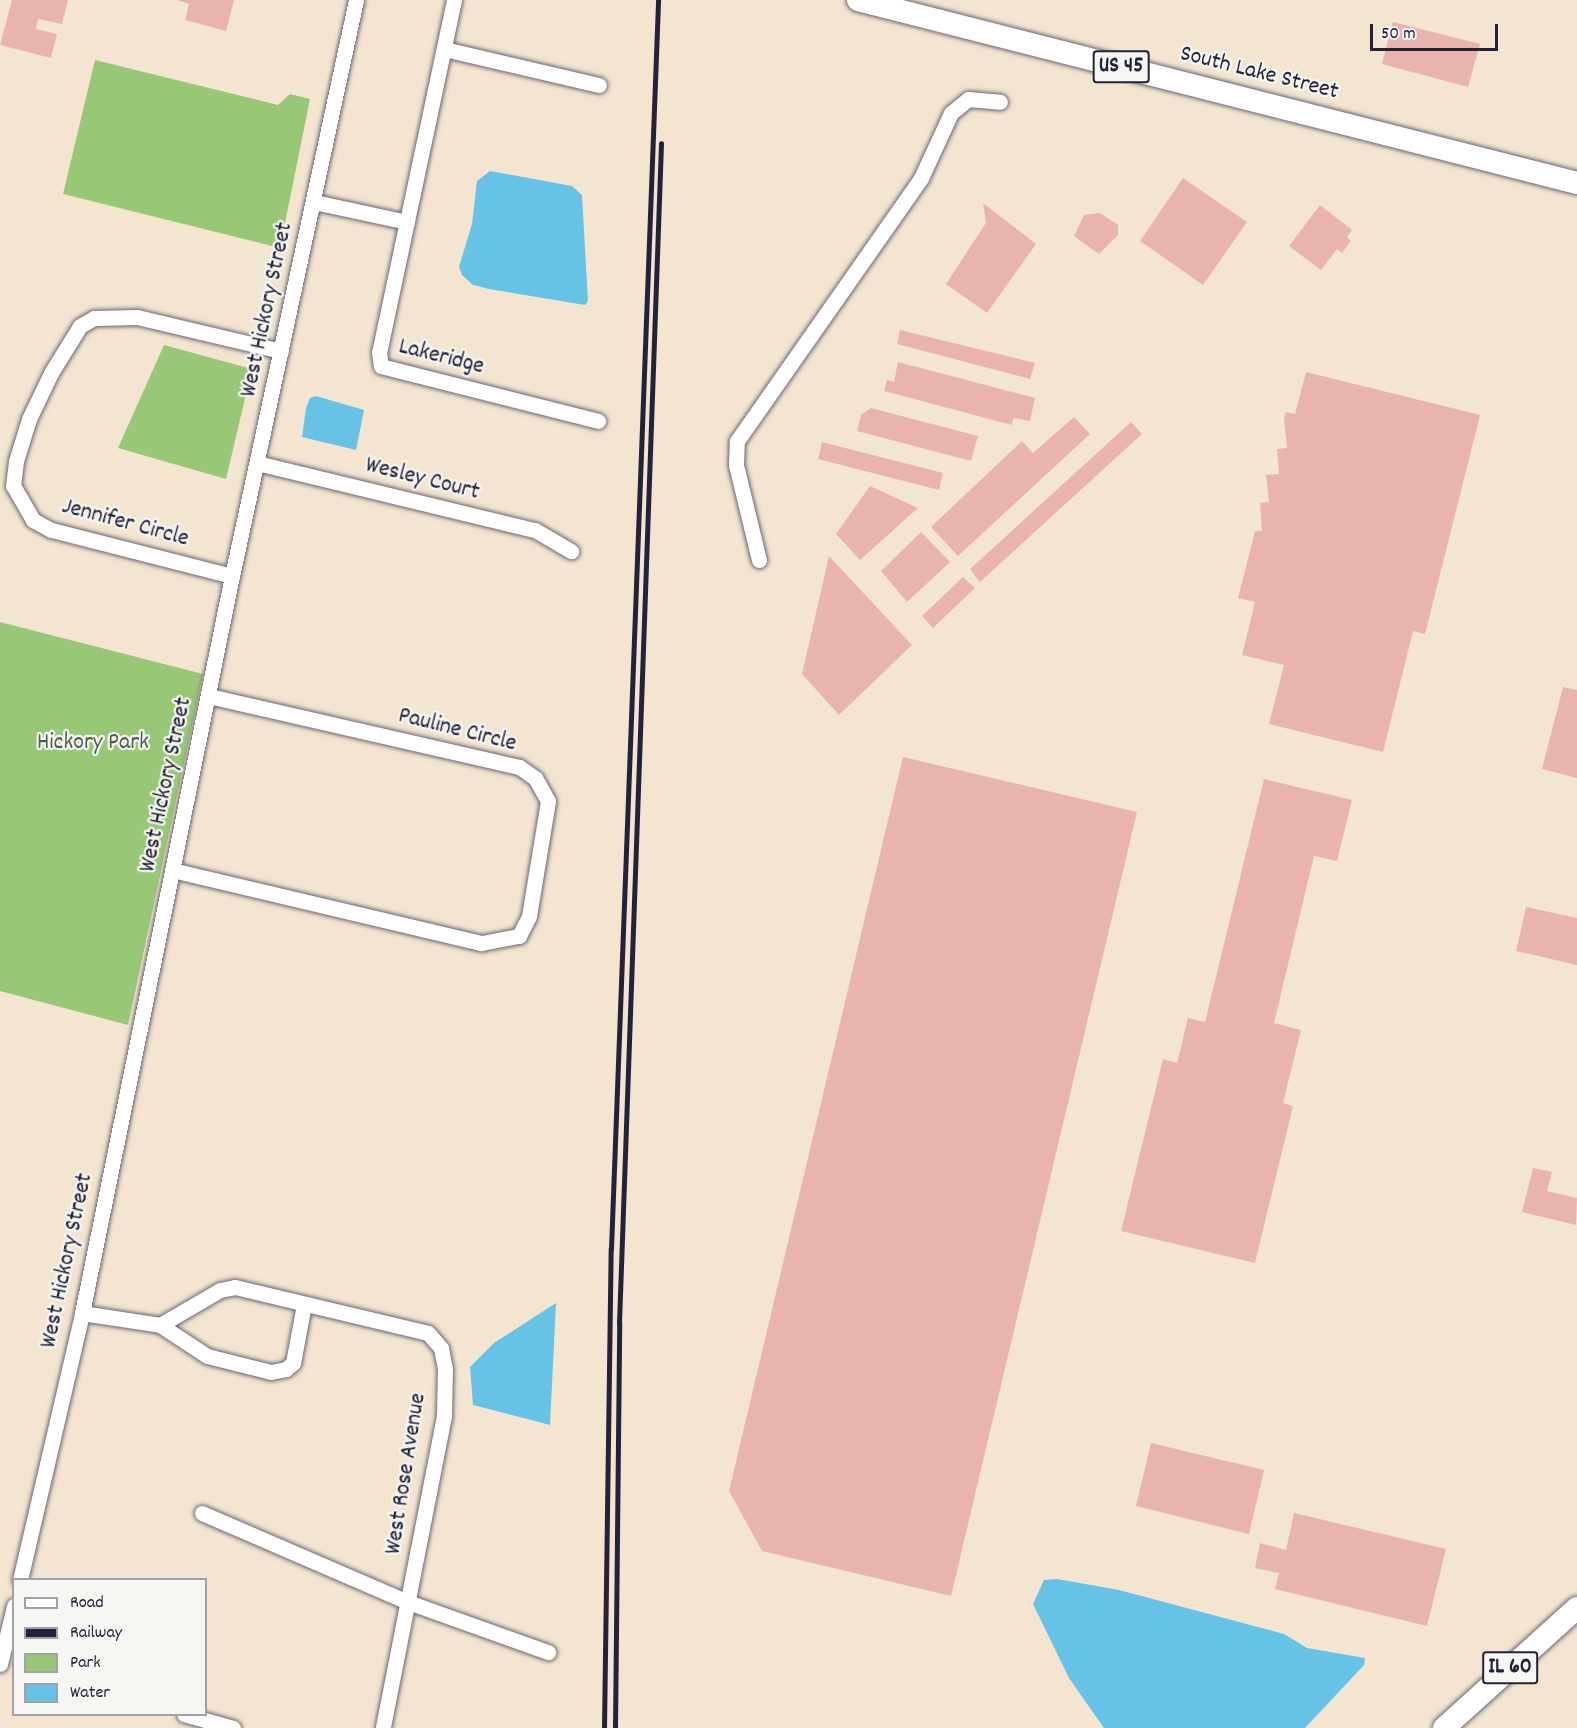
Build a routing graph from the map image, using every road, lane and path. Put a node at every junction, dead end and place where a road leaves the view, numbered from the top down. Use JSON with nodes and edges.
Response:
{"nodes":[{"id":1,"x":356,"y":0,"type":"edge"},
{"id":2,"x":454,"y":0,"type":"edge"},
{"id":3,"x":858,"y":0,"type":"edge"},
{"id":4,"x":444,"y":49,"type":"junction"},
{"id":5,"x":600,"y":85,"type":"dead end"},
{"id":6,"x":1000,"y":102,"type":"dead end"},
{"id":7,"x":1577,"y":183,"type":"edge"},
{"id":8,"x":314,"y":202,"type":"junction"},
{"id":9,"x":407,"y":222,"type":"junction"},
{"id":10,"x":281,"y":351,"type":"junction"},
{"id":11,"x":598,"y":421,"type":"dead end"},
{"id":12,"x":257,"y":463,"type":"junction"},
{"id":13,"x":571,"y":551,"type":"dead end"},
{"id":14,"x":759,"y":560,"type":"dead end"},
{"id":15,"x":232,"y":576,"type":"junction"},
{"id":16,"x":209,"y":696,"type":"junction"},
{"id":17,"x":172,"y":870,"type":"junction"},
{"id":18,"x":304,"y":1304,"type":"junction"},
{"id":19,"x":82,"y":1312,"type":"junction"},
{"id":20,"x":160,"y":1325,"type":"junction"},
{"id":21,"x":202,"y":1513,"type":"dead end"},
{"id":22,"x":20,"y":1578,"type":"edge"},
{"id":23,"x":408,"y":1602,"type":"junction"},
{"id":24,"x":1577,"y":1608,"type":"edge"},
{"id":25,"x":12,"y":1614,"type":"edge"},
{"id":26,"x":549,"y":1652,"type":"dead end"},
{"id":27,"x":0,"y":1664,"type":"edge"},
{"id":28,"x":191,"y":1716,"type":"edge"},
{"id":29,"x":233,"y":1728,"type":"edge"},
{"id":30,"x":383,"y":1728,"type":"edge"},
{"id":31,"x":1444,"y":1728,"type":"edge"}],
"edges":[{"from":1,"to":8,"type":"street","name":"West Hickory Street"},
{"from":2,"to":4,"type":"street","name":"Lakeridge"},
{"from":3,"to":7,"type":"main road","name":"South Lake Street","number":"US 45"},
{"from":4,"to":5,"type":"street"},
{"from":4,"to":9,"type":"street","name":"Lakeridge"},
{"from":6,"to":14,"type":"street"},
{"from":8,"to":9,"type":"street"},
{"from":8,"to":10,"type":"street","name":"West Hickory Street"},
{"from":9,"to":11,"type":"street","name":"Lakeridge"},
{"from":10,"to":12,"type":"street","name":"West Hickory Street"},
{"from":10,"to":15,"type":"street","name":"Jennifer Circle"},
{"from":12,"to":13,"type":"street","name":"Wesley Court"},
{"from":12,"to":15,"type":"street","name":"West Hickory Street"},
{"from":15,"to":16,"type":"street","name":"West Hickory Street"},
{"from":16,"to":17,"type":"street","name":"West Hickory Street"},
{"from":16,"to":17,"type":"street","name":"Pauline Circle"},
{"from":17,"to":19,"type":"street","name":"West Hickory Street"},
{"from":18,"to":20,"type":"street","name":"West Rose Avenue"},
{"from":18,"to":20,"type":"street"},
{"from":18,"to":23,"type":"street","name":"West Rose Avenue"},
{"from":19,"to":20,"type":"street"},
{"from":19,"to":22,"type":"street","name":"West Hickory Street"},
{"from":21,"to":23,"type":"street"},
{"from":23,"to":26,"type":"street"},
{"from":23,"to":30,"type":"street","name":"West Rose Avenue"},
{"from":24,"to":31,"type":"main road","number":"IL 60"},
{"from":25,"to":27,"type":"street"},
{"from":28,"to":29,"type":"street"}]}
